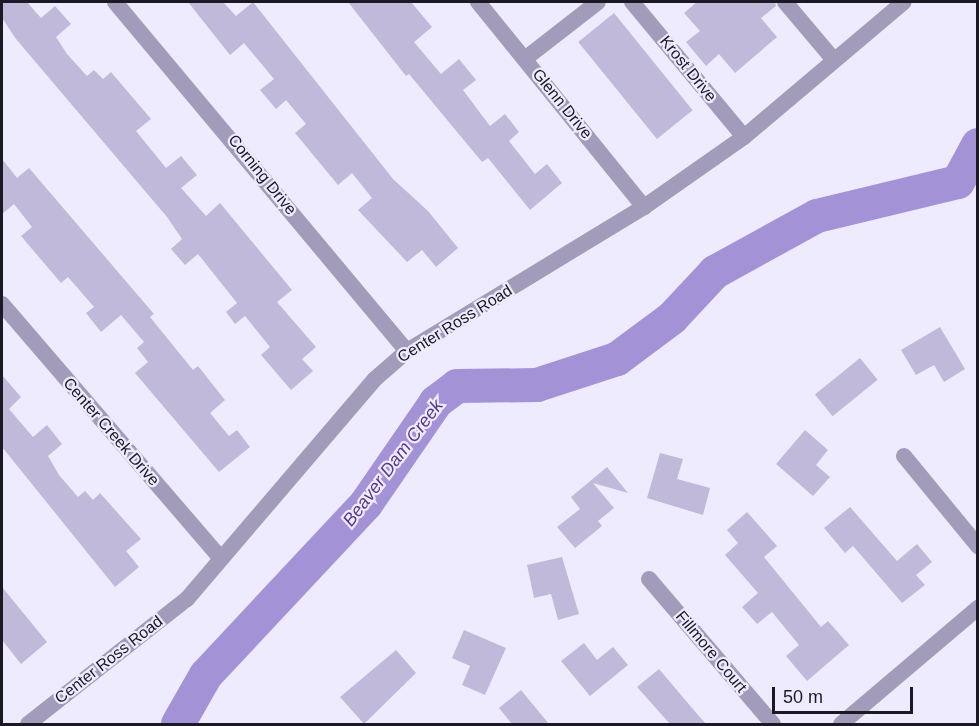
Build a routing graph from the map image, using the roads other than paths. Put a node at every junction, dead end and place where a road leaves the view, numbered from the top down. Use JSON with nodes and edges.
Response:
{"nodes":[{"id":1,"x":116,"y":2,"type":"edge"},
{"id":2,"x":478,"y":2,"type":"edge"},
{"id":3,"x":598,"y":2,"type":"edge"},
{"id":4,"x":632,"y":2,"type":"edge"},
{"id":5,"x":784,"y":2,"type":"edge"},
{"id":6,"x":904,"y":2,"type":"edge"},
{"id":7,"x":526,"y":58,"type":"junction"},
{"id":8,"x":834,"y":60,"type":"junction"},
{"id":9,"x":744,"y":137,"type":"junction"},
{"id":10,"x":644,"y":207,"type":"junction"},
{"id":11,"x":2,"y":304,"type":"edge"},
{"id":12,"x":406,"y":351,"type":"junction"},
{"id":13,"x":904,"y":456,"type":"dead end"},
{"id":14,"x":978,"y":546,"type":"edge"},
{"id":15,"x":221,"y":559,"type":"junction"},
{"id":16,"x":649,"y":579,"type":"dead end"},
{"id":17,"x":978,"y":608,"type":"edge"},
{"id":18,"x":28,"y":724,"type":"edge"},
{"id":19,"x":773,"y":724,"type":"edge"},
{"id":20,"x":841,"y":724,"type":"edge"}],
"edges":[{"from":1,"to":12,"type":"street","name":"Corning Drive"},
{"from":2,"to":7,"type":"street","name":"Glenn Drive"},
{"from":3,"to":7,"type":"street"},
{"from":4,"to":9,"type":"street","name":"Krost Drive"},
{"from":5,"to":8,"type":"street"},
{"from":6,"to":8,"type":"street","name":"Center Ross Road"},
{"from":7,"to":10,"type":"street","name":"Glenn Drive"},
{"from":8,"to":9,"type":"street","name":"Center Ross Road"},
{"from":9,"to":10,"type":"street","name":"Center Ross Road"},
{"from":10,"to":12,"type":"street","name":"Center Ross Road"},
{"from":11,"to":15,"type":"street","name":"Center Creek Drive"},
{"from":12,"to":15,"type":"street","name":"Center Ross Road"},
{"from":13,"to":14,"type":"street"},
{"from":15,"to":18,"type":"street","name":"Center Ross Road"},
{"from":16,"to":19,"type":"street","name":"Fillmore Court"},
{"from":17,"to":20,"type":"street"}]}
